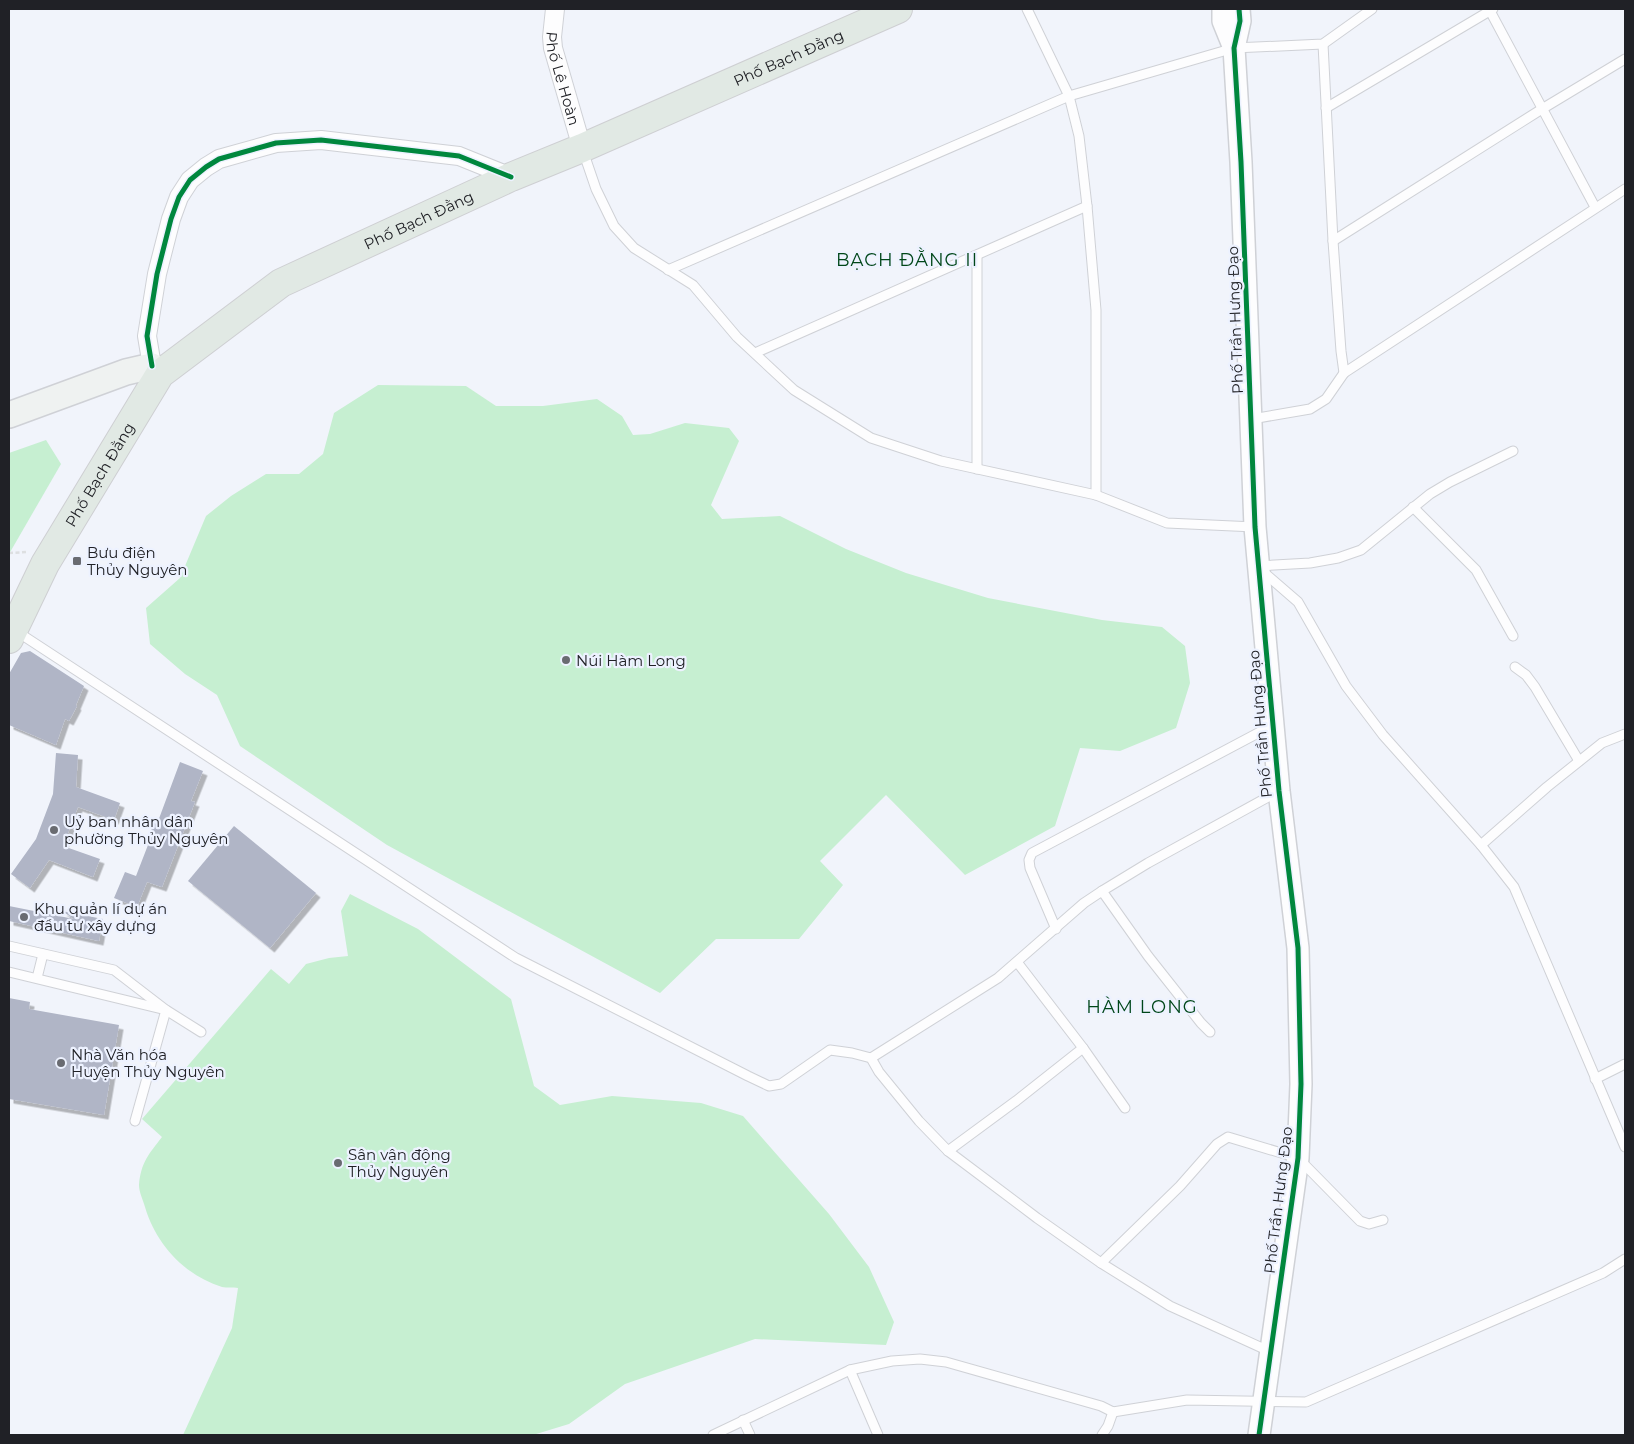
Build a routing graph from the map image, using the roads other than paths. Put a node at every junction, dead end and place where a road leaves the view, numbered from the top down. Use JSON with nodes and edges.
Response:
{"nodes":[{"id":1,"x":555,"y":9,"type":"edge"},
{"id":2,"x":898,"y":9,"type":"edge"},
{"id":3,"x":1027,"y":9,"type":"edge"},
{"id":4,"x":1222,"y":9,"type":"edge"},
{"id":5,"x":1240,"y":9,"type":"edge"},
{"id":6,"x":1372,"y":9,"type":"edge"},
{"id":7,"x":1491,"y":9,"type":"edge"},
{"id":8,"x":1323,"y":44,"type":"junction"},
{"id":9,"x":1234,"y":48,"type":"junction"},
{"id":10,"x":1625,"y":59,"type":"edge"},
{"id":11,"x":1069,"y":96,"type":"junction"},
{"id":12,"x":1326,"y":108,"type":"junction"},
{"id":13,"x":1542,"y":109,"type":"junction"},
{"id":14,"x":582,"y":148,"type":"junction"},
{"id":15,"x":511,"y":177,"type":"junction"},
{"id":16,"x":1625,"y":189,"type":"edge"},
{"id":17,"x":1088,"y":206,"type":"junction"},
{"id":18,"x":1595,"y":208,"type":"junction"},
{"id":19,"x":1333,"y":241,"type":"junction"},
{"id":20,"x":976,"y":255,"type":"junction"},
{"id":21,"x":668,"y":270,"type":"junction"},
{"id":22,"x":755,"y":353,"type":"junction"},
{"id":23,"x":156,"y":370,"type":"junction"},
{"id":24,"x":1344,"y":373,"type":"junction"},
{"id":25,"x":9,"y":415,"type":"edge"},
{"id":26,"x":1251,"y":419,"type":"junction"},
{"id":27,"x":1514,"y":451,"type":"dead end"},
{"id":28,"x":976,"y":469,"type":"junction"},
{"id":29,"x":1096,"y":495,"type":"junction"},
{"id":30,"x":1413,"y":507,"type":"junction"},
{"id":31,"x":1255,"y":527,"type":"junction"},
{"id":32,"x":1257,"y":566,"type":"junction"},
{"id":33,"x":11,"y":626,"type":"edge"},
{"id":34,"x":1513,"y":636,"type":"dead end"},
{"id":35,"x":1515,"y":667,"type":"dead end"},
{"id":36,"x":1273,"y":725,"type":"junction"},
{"id":37,"x":1625,"y":734,"type":"edge"},
{"id":38,"x":1579,"y":761,"type":"junction"},
{"id":39,"x":1278,"y":791,"type":"junction"},
{"id":40,"x":1481,"y":845,"type":"junction"},
{"id":41,"x":1102,"y":891,"type":"junction"},
{"id":42,"x":1056,"y":929,"type":"junction"},
{"id":43,"x":9,"y":946,"type":"edge"},
{"id":44,"x":43,"y":954,"type":"junction"},
{"id":45,"x":1018,"y":962,"type":"junction"},
{"id":46,"x":9,"y":972,"type":"edge"},
{"id":47,"x":37,"y":978,"type":"junction"},
{"id":48,"x":166,"y":1010,"type":"junction"},
{"id":49,"x":200,"y":1032,"type":"dead end"},
{"id":50,"x":1210,"y":1032,"type":"dead end"},
{"id":51,"x":1083,"y":1048,"type":"junction"},
{"id":52,"x":871,"y":1058,"type":"junction"},
{"id":53,"x":1625,"y":1064,"type":"edge"},
{"id":54,"x":1595,"y":1078,"type":"junction"},
{"id":55,"x":1124,"y":1108,"type":"dead end"},
{"id":56,"x":135,"y":1121,"type":"dead end"},
{"id":57,"x":1625,"y":1147,"type":"edge"},
{"id":58,"x":948,"y":1151,"type":"junction"},
{"id":59,"x":1298,"y":1158,"type":"junction"},
{"id":60,"x":1383,"y":1220,"type":"dead end"},
{"id":61,"x":1625,"y":1259,"type":"edge"},
{"id":62,"x":1100,"y":1263,"type":"junction"},
{"id":63,"x":1271,"y":1352,"type":"junction"},
{"id":64,"x":850,"y":1370,"type":"junction"},
{"id":65,"x":1264,"y":1400,"type":"junction"},
{"id":66,"x":1113,"y":1412,"type":"junction"},
{"id":67,"x":742,"y":1420,"type":"junction"},
{"id":68,"x":713,"y":1435,"type":"edge"},
{"id":69,"x":750,"y":1435,"type":"edge"},
{"id":70,"x":878,"y":1435,"type":"edge"},
{"id":71,"x":1102,"y":1435,"type":"edge"},
{"id":72,"x":1259,"y":1435,"type":"edge"}],
"edges":[{"from":1,"to":14,"type":"street","name":"Phố Lê Hoàn"},
{"from":2,"to":14,"type":"main road","name":"Phố Bạch Đằng"},
{"from":3,"to":11,"type":"lane"},
{"from":4,"to":9,"type":"street","name":"Phố Trần Hưng Đạo"},
{"from":5,"to":9,"type":"street","name":"Phố Trần Hưng Đạo"},
{"from":6,"to":8,"type":"lane"},
{"from":7,"to":12,"type":"lane"},
{"from":7,"to":13,"type":"lane"},
{"from":8,"to":9,"type":"lane"},
{"from":8,"to":12,"type":"lane"},
{"from":9,"to":11,"type":"lane"},
{"from":9,"to":26,"type":"street","name":"Phố Trần Hưng Đạo"},
{"from":10,"to":13,"type":"lane"},
{"from":11,"to":17,"type":"lane"},
{"from":11,"to":21,"type":"lane"},
{"from":12,"to":19,"type":"lane"},
{"from":13,"to":18,"type":"lane"},
{"from":13,"to":19,"type":"lane"},
{"from":14,"to":15,"type":"main road","name":"Phố Bạch Đằng"},
{"from":14,"to":21,"type":"lane"},
{"from":15,"to":23,"type":"main road","name":"Phố Bạch Đằng"},
{"from":15,"to":23,"type":"street"},
{"from":16,"to":18,"type":"lane"},
{"from":17,"to":20,"type":"lane"},
{"from":17,"to":29,"type":"lane"},
{"from":18,"to":24,"type":"lane"},
{"from":19,"to":24,"type":"lane"},
{"from":20,"to":22,"type":"lane"},
{"from":20,"to":28,"type":"lane"},
{"from":21,"to":22,"type":"lane"},
{"from":22,"to":28,"type":"lane"},
{"from":23,"to":25,"type":"main road"},
{"from":23,"to":33,"type":"main road","name":"Phố Bạch Đằng"},
{"from":24,"to":26,"type":"lane"},
{"from":26,"to":31,"type":"street","name":"Phố Trần Hưng Đạo"},
{"from":27,"to":30,"type":"lane"},
{"from":28,"to":29,"type":"lane"},
{"from":29,"to":31,"type":"lane"},
{"from":30,"to":32,"type":"lane"},
{"from":30,"to":34,"type":"lane"},
{"from":31,"to":32,"type":"street","name":"Phố Trần Hưng Đạo"},
{"from":32,"to":36,"type":"street","name":"Phố Trần Hưng Đạo"},
{"from":32,"to":40,"type":"lane"},
{"from":33,"to":52,"type":"lane"},
{"from":35,"to":38,"type":"lane"},
{"from":36,"to":39,"type":"street","name":"Phố Trần Hưng Đạo"},
{"from":36,"to":42,"type":"lane"},
{"from":37,"to":38,"type":"lane"},
{"from":38,"to":40,"type":"lane"},
{"from":39,"to":41,"type":"lane"},
{"from":39,"to":59,"type":"street","name":"Phố Trần Hưng Đạo"},
{"from":40,"to":54,"type":"lane"},
{"from":41,"to":42,"type":"lane"},
{"from":41,"to":50,"type":"lane"},
{"from":42,"to":45,"type":"lane"},
{"from":43,"to":44,"type":"lane"},
{"from":44,"to":47,"type":"lane"},
{"from":44,"to":48,"type":"lane"},
{"from":45,"to":51,"type":"lane"},
{"from":45,"to":52,"type":"lane"},
{"from":46,"to":47,"type":"lane"},
{"from":47,"to":48,"type":"lane"},
{"from":48,"to":49,"type":"lane"},
{"from":48,"to":56,"type":"lane"},
{"from":51,"to":55,"type":"lane"},
{"from":51,"to":58,"type":"lane"},
{"from":52,"to":58,"type":"lane"},
{"from":53,"to":54,"type":"lane"},
{"from":54,"to":57,"type":"lane"},
{"from":58,"to":62,"type":"lane"},
{"from":59,"to":60,"type":"lane"},
{"from":59,"to":62,"type":"lane"},
{"from":59,"to":63,"type":"street","name":"Phố Trần Hưng Đạo"},
{"from":61,"to":65,"type":"lane"},
{"from":62,"to":63,"type":"lane"},
{"from":63,"to":65,"type":"street","name":"Phố Trần Hưng Đạo"},
{"from":64,"to":66,"type":"lane"},
{"from":64,"to":67,"type":"lane"},
{"from":64,"to":70,"type":"lane"},
{"from":65,"to":66,"type":"lane"},
{"from":65,"to":72,"type":"street","name":"Phố Trần Hưng Đạo"},
{"from":66,"to":71,"type":"lane"},
{"from":67,"to":68,"type":"lane"},
{"from":67,"to":69,"type":"lane"}]}
